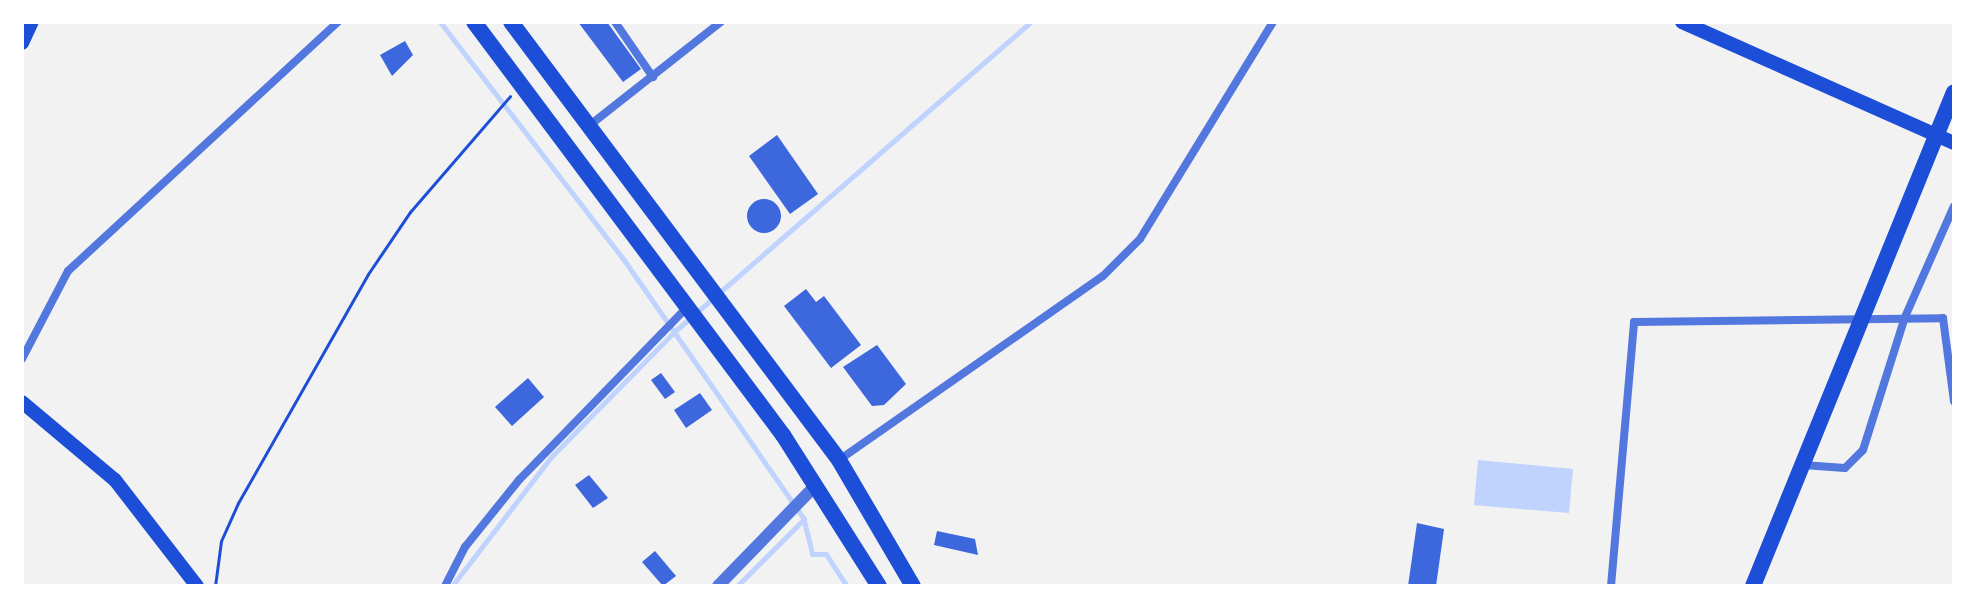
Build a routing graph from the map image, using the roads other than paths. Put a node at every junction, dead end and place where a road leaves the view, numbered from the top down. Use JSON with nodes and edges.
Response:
{"nodes":[{"id":1,"x":32,"y":22,"type":"edge"},
{"id":2,"x":338,"y":22,"type":"edge"},
{"id":3,"x":474,"y":22,"type":"edge"},
{"id":4,"x":511,"y":22,"type":"edge"},
{"id":5,"x":615,"y":22,"type":"edge"},
{"id":6,"x":721,"y":22,"type":"edge"},
{"id":7,"x":1273,"y":22,"type":"edge"},
{"id":8,"x":1682,"y":22,"type":"edge"},
{"id":9,"x":22,"y":43,"type":"edge"},
{"id":10,"x":653,"y":77,"type":"junction"},
{"id":11,"x":1954,"y":92,"type":"edge"},
{"id":12,"x":590,"y":125,"type":"junction"},
{"id":13,"x":1954,"y":143,"type":"edge"},
{"id":14,"x":1954,"y":206,"type":"edge"},
{"id":15,"x":687,"y":307,"type":"junction"},
{"id":16,"x":1905,"y":317,"type":"junction"},
{"id":17,"x":22,"y":359,"type":"edge"},
{"id":18,"x":1954,"y":401,"type":"edge"},
{"id":19,"x":22,"y":402,"type":"edge"},
{"id":20,"x":839,"y":460,"type":"junction"},
{"id":21,"x":1803,"y":465,"type":"junction"},
{"id":22,"x":816,"y":485,"type":"junction"},
{"id":23,"x":197,"y":586,"type":"edge"},
{"id":24,"x":445,"y":586,"type":"edge"},
{"id":25,"x":718,"y":586,"type":"edge"},
{"id":26,"x":879,"y":586,"type":"edge"},
{"id":27,"x":913,"y":586,"type":"edge"},
{"id":28,"x":1611,"y":586,"type":"edge"},
{"id":29,"x":1753,"y":586,"type":"edge"}],
"edges":[{"from":1,"to":9,"type":"main road"},
{"from":2,"to":17,"type":"street"},
{"from":3,"to":15,"type":"main road"},
{"from":4,"to":12,"type":"main road"},
{"from":5,"to":10,"type":"street"},
{"from":6,"to":10,"type":"street"},
{"from":7,"to":20,"type":"street"},
{"from":8,"to":13,"type":"main road"},
{"from":10,"to":12,"type":"street"},
{"from":11,"to":21,"type":"main road"},
{"from":12,"to":20,"type":"main road"},
{"from":14,"to":16,"type":"street"},
{"from":15,"to":22,"type":"main road"},
{"from":15,"to":24,"type":"street"},
{"from":16,"to":18,"type":"street"},
{"from":16,"to":21,"type":"street"},
{"from":16,"to":28,"type":"street"},
{"from":19,"to":23,"type":"main road"},
{"from":20,"to":27,"type":"main road"},
{"from":21,"to":29,"type":"main road"},
{"from":22,"to":25,"type":"street"},
{"from":22,"to":26,"type":"main road"}]}
